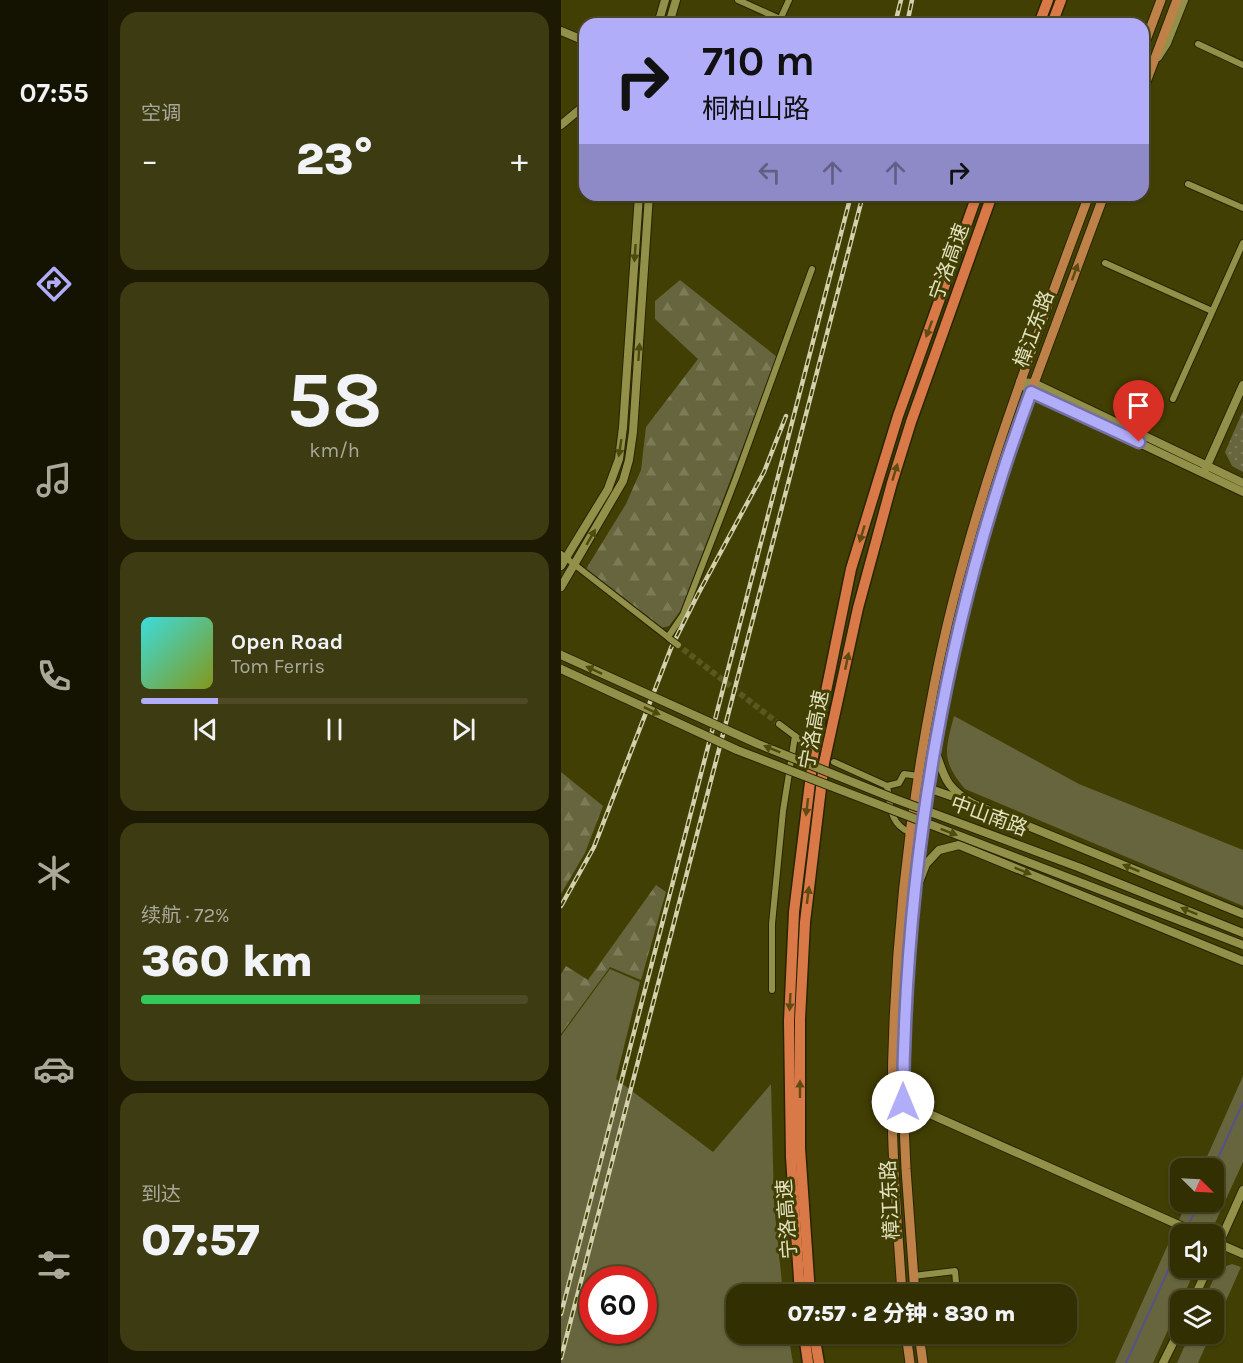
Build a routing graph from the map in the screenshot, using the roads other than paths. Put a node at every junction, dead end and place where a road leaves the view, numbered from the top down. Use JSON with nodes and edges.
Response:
{"nodes":[{"id":1,"x":665,"y":0,"type":"edge"},
{"id":2,"x":676,"y":0,"type":"edge"},
{"id":3,"x":738,"y":0,"type":"edge"},
{"id":4,"x":789,"y":0,"type":"edge"},
{"id":5,"x":1048,"y":0,"type":"edge"},
{"id":6,"x":1061,"y":0,"type":"edge"},
{"id":7,"x":1161,"y":0,"type":"edge"},
{"id":8,"x":1177,"y":0,"type":"edge"},
{"id":9,"x":1184,"y":0,"type":"edge"},
{"id":10,"x":660,"y":18,"type":"edge"},
{"id":11,"x":671,"y":18,"type":"edge"},
{"id":12,"x":773,"y":18,"type":"edge"},
{"id":13,"x":780,"y":18,"type":"edge"},
{"id":14,"x":1041,"y":18,"type":"edge"},
{"id":15,"x":1054,"y":18,"type":"edge"},
{"id":16,"x":561,"y":31,"type":"edge"},
{"id":17,"x":1149,"y":32,"type":"edge"},
{"id":18,"x":579,"y":39,"type":"edge"},
{"id":19,"x":1198,"y":44,"type":"dead end"},
{"id":20,"x":1152,"y":65,"type":"junction"},
{"id":21,"x":1243,"y":65,"type":"edge"},
{"id":22,"x":1149,"y":73,"type":"edge"},
{"id":23,"x":579,"y":110,"type":"edge"},
{"id":24,"x":561,"y":124,"type":"edge"},
{"id":25,"x":1188,"y":184,"type":"dead end"},
{"id":26,"x":639,"y":201,"type":"edge"},
{"id":27,"x":649,"y":201,"type":"edge"},
{"id":28,"x":975,"y":201,"type":"edge"},
{"id":29,"x":989,"y":201,"type":"edge"},
{"id":30,"x":1087,"y":201,"type":"edge"},
{"id":31,"x":1102,"y":201,"type":"edge"},
{"id":32,"x":1243,"y":208,"type":"edge"},
{"id":33,"x":1243,"y":243,"type":"edge"},
{"id":34,"x":1105,"y":263,"type":"dead end"},
{"id":35,"x":812,"y":269,"type":"dead end"},
{"id":36,"x":1212,"y":311,"type":"junction"},
{"id":37,"x":1020,"y":382,"type":"junction"},
{"id":38,"x":1243,"y":385,"type":"edge"},
{"id":39,"x":1032,"y":388,"type":"junction"},
{"id":40,"x":1173,"y":399,"type":"dead end"},
{"id":41,"x":1205,"y":469,"type":"junction"},
{"id":42,"x":1243,"y":483,"type":"edge"},
{"id":43,"x":1243,"y":492,"type":"edge"},
{"id":44,"x":564,"y":556,"type":"edge"},
{"id":45,"x":575,"y":564,"type":"junction"},
{"id":46,"x":561,"y":566,"type":"edge"},
{"id":47,"x":561,"y":587,"type":"edge"},
{"id":48,"x":669,"y":638,"type":"junction"},
{"id":49,"x":680,"y":647,"type":"tunnel mouth"},
{"id":50,"x":561,"y":655,"type":"edge"},
{"id":51,"x":561,"y":669,"type":"edge"},
{"id":52,"x":779,"y":724,"type":"tunnel mouth"},
{"id":53,"x":795,"y":736,"type":"junction"},
{"id":54,"x":807,"y":745,"type":"dead end"},
{"id":55,"x":935,"y":750,"type":"junction"},
{"id":56,"x":834,"y":762,"type":"dead end"},
{"id":57,"x":918,"y":776,"type":"junction"},
{"id":58,"x":887,"y":786,"type":"junction"},
{"id":59,"x":928,"y":788,"type":"junction"},
{"id":60,"x":973,"y":804,"type":"junction"},
{"id":61,"x":909,"y":832,"type":"junction"},
{"id":62,"x":914,"y":895,"type":"junction"},
{"id":63,"x":1243,"y":914,"type":"edge"},
{"id":64,"x":1243,"y":933,"type":"edge"},
{"id":65,"x":1243,"y":945,"type":"edge"},
{"id":66,"x":1243,"y":961,"type":"edge"},
{"id":67,"x":772,"y":990,"type":"dead end"},
{"id":68,"x":903,"y":1102,"type":"junction"},
{"id":69,"x":1243,"y":1190,"type":"edge"},
{"id":70,"x":1176,"y":1224,"type":"edge"},
{"id":71,"x":1224,"y":1228,"type":"edge"},
{"id":72,"x":1224,"y":1245,"type":"edge"},
{"id":73,"x":1243,"y":1254,"type":"edge"},
{"id":74,"x":913,"y":1276,"type":"junction"},
{"id":75,"x":799,"y":1284,"type":"edge"},
{"id":76,"x":809,"y":1284,"type":"edge"},
{"id":77,"x":901,"y":1284,"type":"edge"},
{"id":78,"x":914,"y":1284,"type":"edge"},
{"id":79,"x":956,"y":1284,"type":"edge"},
{"id":80,"x":805,"y":1344,"type":"edge"},
{"id":81,"x":816,"y":1344,"type":"edge"},
{"id":82,"x":907,"y":1344,"type":"edge"},
{"id":83,"x":920,"y":1344,"type":"edge"},
{"id":84,"x":1172,"y":1344,"type":"edge"},
{"id":85,"x":808,"y":1363,"type":"edge"},
{"id":86,"x":819,"y":1363,"type":"edge"},
{"id":87,"x":910,"y":1363,"type":"edge"},
{"id":88,"x":923,"y":1363,"type":"edge"},
{"id":89,"x":1163,"y":1363,"type":"edge"}],
"edges":[{"from":1,"to":10,"type":"main road"},
{"from":2,"to":11,"type":"main road"},
{"from":3,"to":12,"type":"street"},
{"from":4,"to":13,"type":"street"},
{"from":5,"to":14,"type":"highway"},
{"from":6,"to":15,"type":"highway"},
{"from":7,"to":17,"type":"main road"},
{"from":8,"to":20,"type":"main road"},
{"from":9,"to":20,"type":"main road"},
{"from":16,"to":18,"type":"main road"},
{"from":19,"to":21,"type":"street"},
{"from":20,"to":22,"type":"main road"},
{"from":23,"to":24,"type":"main road"},
{"from":25,"to":32,"type":"street"},
{"from":26,"to":44,"type":"main road","one_way":true},
{"from":45,"to":27,"type":"main road","one_way":true},
{"from":28,"to":75,"type":"highway","name":"宁洛高速","one_way":true},
{"from":76,"to":29,"type":"highway","name":"宁洛高速","one_way":true},
{"from":30,"to":37,"type":"main road","name":"樟江东路"},
{"from":39,"to":31,"type":"main road","name":"樟江东路","one_way":true},
{"from":33,"to":36,"type":"street"},
{"from":34,"to":36,"type":"street"},
{"from":35,"to":48,"type":"street"},
{"from":36,"to":40,"type":"street"},
{"from":37,"to":39,"type":"main road"},
{"from":37,"to":57,"type":"main road","name":"樟江东路"},
{"from":38,"to":41,"type":"main road"},
{"from":39,"to":41,"type":"main road"},
{"from":39,"to":55,"type":"main road","name":"樟江东路"},
{"from":41,"to":42,"type":"main road"},
{"from":41,"to":43,"type":"main road"},
{"from":44,"to":45,"type":"street"},
{"from":44,"to":46,"type":"main road"},
{"from":45,"to":47,"type":"main road"},
{"from":45,"to":48,"type":"street"},
{"from":48,"to":49,"type":"street","bridge":true},
{"from":64,"to":50,"type":"main road","name":"中山南路","one_way":true,"bridge":true},
{"from":51,"to":65,"type":"main road","name":"中山南路","one_way":true,"bridge":true},
{"from":52,"to":53,"type":"street"},
{"from":53,"to":54,"type":"street"},
{"from":53,"to":67,"type":"street"},
{"from":55,"to":59,"type":"main road","name":"樟江东路"},
{"from":55,"to":60,"type":"main road"},
{"from":56,"to":58,"type":"street"},
{"from":57,"to":58,"type":"street"},
{"from":57,"to":61,"type":"main road","name":"樟江东路"},
{"from":58,"to":61,"type":"street"},
{"from":59,"to":60,"type":"main road"},
{"from":59,"to":62,"type":"main road","name":"樟江东路"},
{"from":63,"to":60,"type":"main road","one_way":true},
{"from":61,"to":77,"type":"main road","name":"樟江东路"},
{"from":62,"to":66,"type":"main road","one_way":true},
{"from":62,"to":68,"type":"main road","name":"樟江东路"},
{"from":68,"to":70,"type":"main road"},
{"from":68,"to":74,"type":"main road","name":"樟江东路"},
{"from":69,"to":71,"type":"main road"},
{"from":72,"to":73,"type":"main road"},
{"from":74,"to":78,"type":"main road","name":"樟江东路"},
{"from":74,"to":79,"type":"street"},
{"from":80,"to":85,"type":"highway"},
{"from":81,"to":86,"type":"highway"},
{"from":82,"to":87,"type":"main road"},
{"from":83,"to":88,"type":"main road"},
{"from":84,"to":89,"type":"main road"}]}
